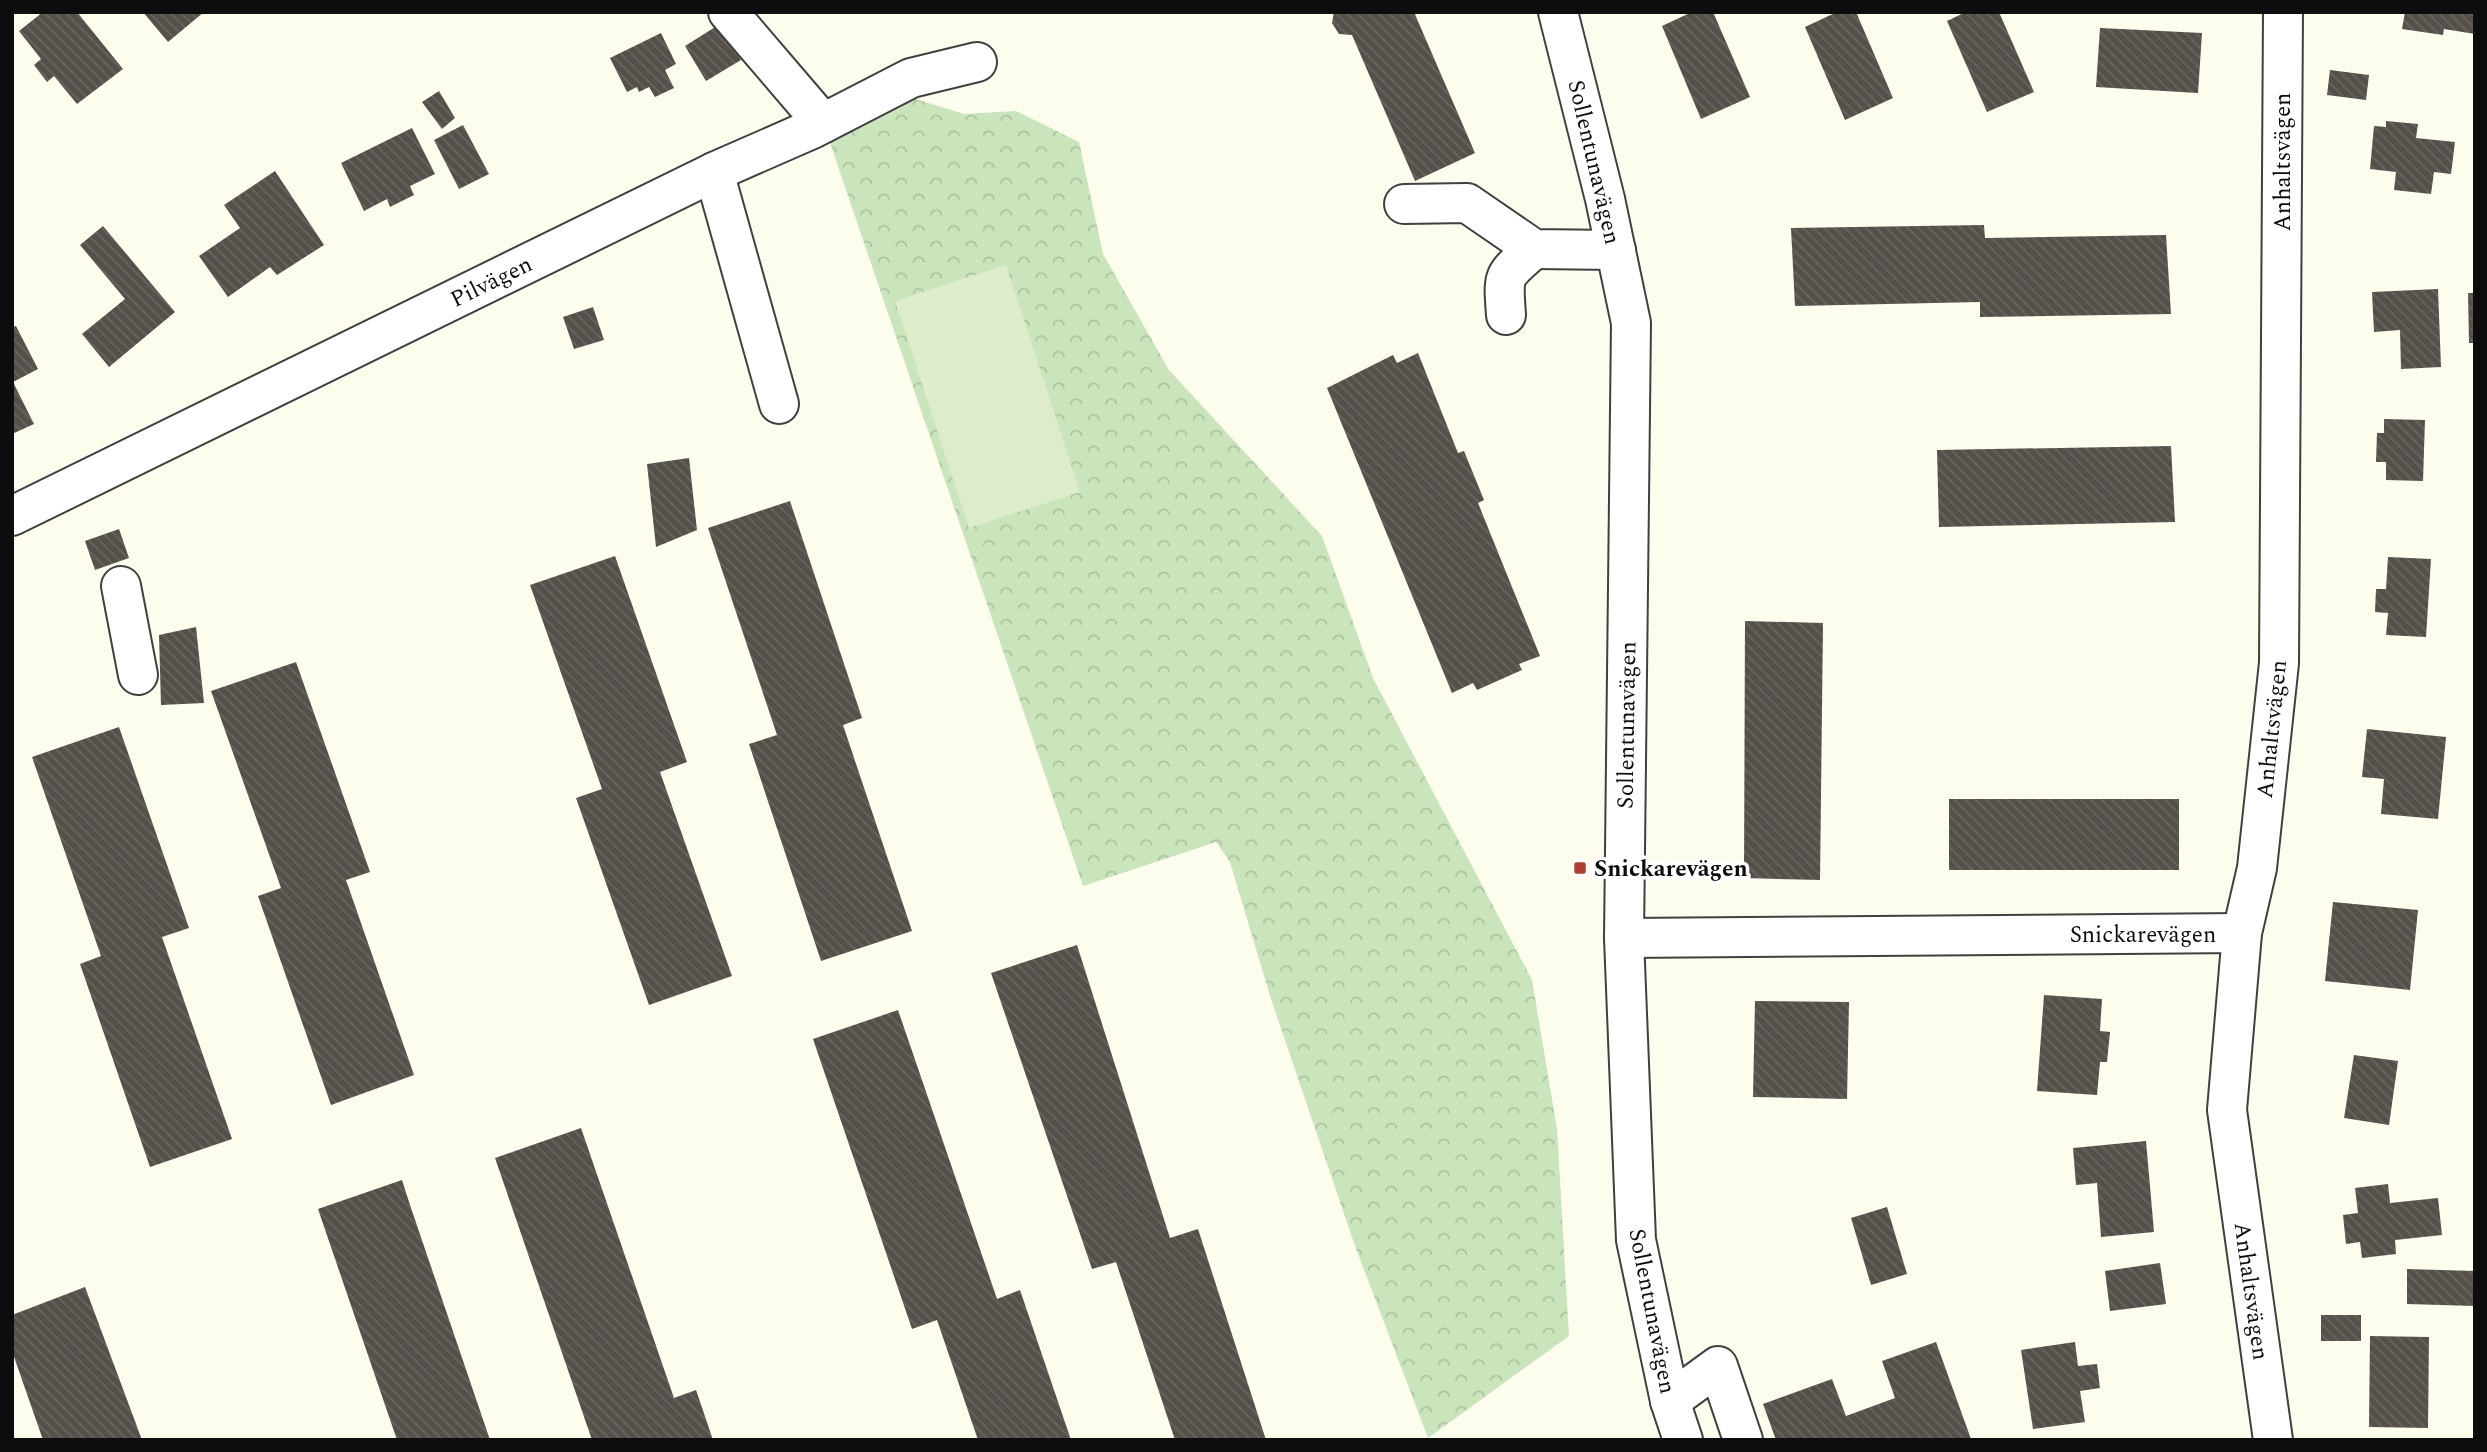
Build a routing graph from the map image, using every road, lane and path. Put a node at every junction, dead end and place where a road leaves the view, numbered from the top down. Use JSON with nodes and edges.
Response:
{"nodes":[{"id":1,"x":728,"y":12,"type":"edge"},
{"id":2,"x":1558,"y":12,"type":"edge"},
{"id":3,"x":2283,"y":12,"type":"edge"},
{"id":4,"x":977,"y":62,"type":"dead end"},
{"id":5,"x":823,"y":123,"type":"junction"},
{"id":6,"x":714,"y":172,"type":"junction"},
{"id":7,"x":1404,"y":204,"type":"dead end"},
{"id":8,"x":1534,"y":249,"type":"junction"},
{"id":9,"x":1616,"y":250,"type":"junction"},
{"id":10,"x":1506,"y":315,"type":"dead end"},
{"id":11,"x":779,"y":404,"type":"dead end"},
{"id":12,"x":12,"y":516,"type":"edge"},
{"id":13,"x":121,"y":586,"type":"dead end"},
{"id":14,"x":138,"y":675,"type":"dead end"},
{"id":15,"x":2242,"y":933,"type":"junction"},
{"id":16,"x":1624,"y":938,"type":"junction"},
{"id":17,"x":1670,"y":1401,"type":"junction"},
{"id":18,"x":1682,"y":1440,"type":"edge"},
{"id":19,"x":1743,"y":1440,"type":"edge"},
{"id":20,"x":2273,"y":1440,"type":"edge"}],
"edges":[{"from":1,"to":5,"type":"street"},
{"from":2,"to":9,"type":"street","name":"Sollentunavägen"},
{"from":3,"to":15,"type":"street","name":"Anhaltsvägen"},
{"from":4,"to":5,"type":"street","name":"Pilvägen"},
{"from":5,"to":6,"type":"street","name":"Pilvägen"},
{"from":6,"to":11,"type":"street"},
{"from":6,"to":12,"type":"street","name":"Pilvägen"},
{"from":7,"to":8,"type":"street"},
{"from":8,"to":9,"type":"street"},
{"from":8,"to":10,"type":"street"},
{"from":9,"to":16,"type":"street","name":"Sollentunavägen"},
{"from":13,"to":14,"type":"street"},
{"from":15,"to":16,"type":"street","name":"Snickarevägen"},
{"from":15,"to":20,"type":"street","name":"Anhaltsvägen"},
{"from":16,"to":17,"type":"street","name":"Sollentunavägen"},
{"from":17,"to":18,"type":"street","name":"Sollentunavägen"},
{"from":17,"to":19,"type":"street"}]}
